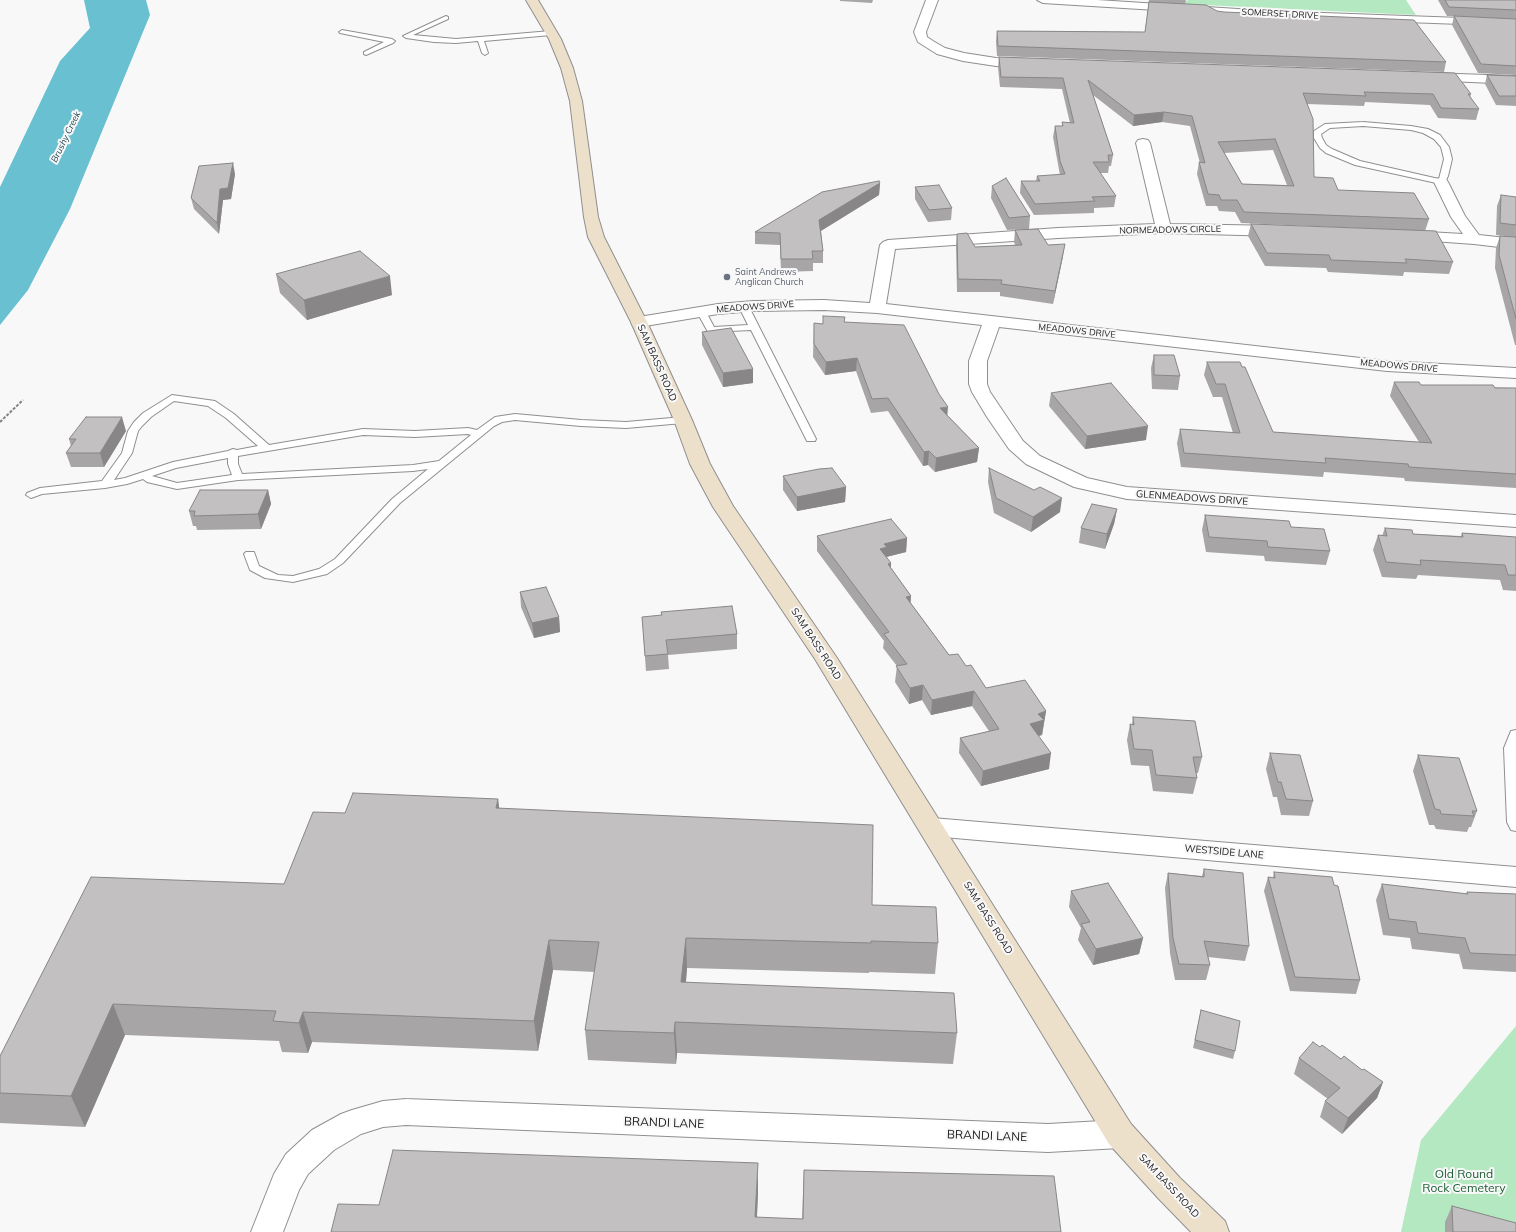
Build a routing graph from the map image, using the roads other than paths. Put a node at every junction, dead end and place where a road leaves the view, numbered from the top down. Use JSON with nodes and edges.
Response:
{"nodes":[{"id":1,"x":532,"y":0,"type":"edge"},
{"id":2,"x":932,"y":0,"type":"edge"},
{"id":3,"x":1043,"y":0,"type":"edge"},
{"id":4,"x":446,"y":18,"type":"dead end"},
{"id":5,"x":1516,"y":23,"type":"edge"},
{"id":6,"x":342,"y":32,"type":"dead end"},
{"id":7,"x":551,"y":33,"type":"junction"},
{"id":8,"x":406,"y":36,"type":"junction"},
{"id":9,"x":480,"y":39,"type":"junction"},
{"id":10,"x":391,"y":42,"type":"junction"},
{"id":11,"x":366,"y":53,"type":"dead end"},
{"id":12,"x":485,"y":53,"type":"dead end"},
{"id":13,"x":1042,"y":64,"type":"edge"},
{"id":14,"x":1417,"y":76,"type":"edge"},
{"id":15,"x":1516,"y":80,"type":"edge"},
{"id":16,"x":1143,"y":143,"type":"dead end"},
{"id":17,"x":1441,"y":182,"type":"junction"},
{"id":18,"x":1164,"y":228,"type":"junction"},
{"id":19,"x":1295,"y":231,"type":"edge"},
{"id":20,"x":1396,"y":236,"type":"edge"},
{"id":21,"x":1474,"y":239,"type":"junction"},
{"id":22,"x":1516,"y":244,"type":"edge"},
{"id":23,"x":744,"y":307,"type":"junction"},
{"id":24,"x":877,"y":308,"type":"junction"},
{"id":25,"x":702,"y":312,"type":"junction"},
{"id":26,"x":639,"y":322,"type":"junction"},
{"id":27,"x":992,"y":322,"type":"junction"},
{"id":28,"x":754,"y":327,"type":"junction"},
{"id":29,"x":1516,"y":373,"type":"edge"},
{"id":30,"x":683,"y":420,"type":"junction"},
{"id":31,"x":479,"y":433,"type":"junction"},
{"id":32,"x":811,"y":439,"type":"dead end"},
{"id":33,"x":265,"y":447,"type":"junction"},
{"id":34,"x":233,"y":452,"type":"junction"},
{"id":35,"x":442,"y":464,"type":"junction"},
{"id":36,"x":145,"y":476,"type":"junction"},
{"id":37,"x":238,"y":477,"type":"junction"},
{"id":38,"x":105,"y":485,"type":"junction"},
{"id":39,"x":31,"y":494,"type":"dead end"},
{"id":40,"x":1516,"y":521,"type":"edge"},
{"id":41,"x":250,"y":554,"type":"dead end"},
{"id":42,"x":1516,"y":734,"type":"edge"},
{"id":43,"x":1516,"y":826,"type":"edge"},
{"id":44,"x":932,"y":827,"type":"junction"},
{"id":45,"x":1516,"y":877,"type":"edge"},
{"id":46,"x":1120,"y":1134,"type":"junction"},
{"id":47,"x":266,"y":1232,"type":"edge"},
{"id":48,"x":1213,"y":1232,"type":"edge"}],
"edges":[{"from":1,"to":7,"type":"main road","name":"SAM BASS ROAD"},
{"from":2,"to":13,"type":"street"},
{"from":3,"to":5,"type":"street","name":"SOMERSET DRIVE"},
{"from":4,"to":8,"type":"lane"},
{"from":6,"to":10,"type":"lane"},
{"from":7,"to":9,"type":"lane"},
{"from":7,"to":26,"type":"main road","name":"SAM BASS ROAD"},
{"from":8,"to":9,"type":"lane"},
{"from":8,"to":10,"type":"lane"},
{"from":9,"to":12,"type":"lane"},
{"from":10,"to":11,"type":"lane"},
{"from":14,"to":15,"type":"street"},
{"from":16,"to":18,"type":"street"},
{"from":17,"to":17,"type":"lane"},
{"from":17,"to":21,"type":"street"},
{"from":18,"to":19,"type":"street","name":"NORMEADOWS CIRCLE"},
{"from":18,"to":24,"type":"street","name":"NORMEADOWS CIRCLE"},
{"from":20,"to":21,"type":"street"},
{"from":21,"to":22,"type":"street"},
{"from":23,"to":24,"type":"street","name":"MEADOWS DRIVE"},
{"from":23,"to":25,"type":"street","name":"MEADOWS DRIVE"},
{"from":23,"to":28,"type":"lane"},
{"from":24,"to":27,"type":"street","name":"MEADOWS DRIVE"},
{"from":25,"to":26,"type":"street","name":"MEADOWS DRIVE"},
{"from":25,"to":28,"type":"lane"},
{"from":26,"to":30,"type":"main road","name":"SAM BASS ROAD"},
{"from":27,"to":29,"type":"street","name":"MEADOWS DRIVE"},
{"from":27,"to":40,"type":"street","name":"GLENMEADOWS DRIVE"},
{"from":28,"to":32,"type":"lane"},
{"from":30,"to":31,"type":"lane"},
{"from":30,"to":44,"type":"main road","name":"SAM BASS ROAD"},
{"from":31,"to":33,"type":"lane"},
{"from":31,"to":35,"type":"lane"},
{"from":33,"to":34,"type":"lane"},
{"from":33,"to":38,"type":"lane"},
{"from":34,"to":36,"type":"lane"},
{"from":34,"to":37,"type":"lane"},
{"from":35,"to":37,"type":"lane"},
{"from":35,"to":41,"type":"lane"},
{"from":36,"to":37,"type":"lane"},
{"from":36,"to":38,"type":"lane"},
{"from":38,"to":39,"type":"lane"},
{"from":42,"to":43,"type":"lane"},
{"from":44,"to":45,"type":"street","name":"WESTSIDE LANE"},
{"from":44,"to":46,"type":"main road","name":"SAM BASS ROAD"},
{"from":46,"to":47,"type":"street","name":"BRANDI LANE"},
{"from":46,"to":48,"type":"main road","name":"SAM BASS ROAD"}]}
